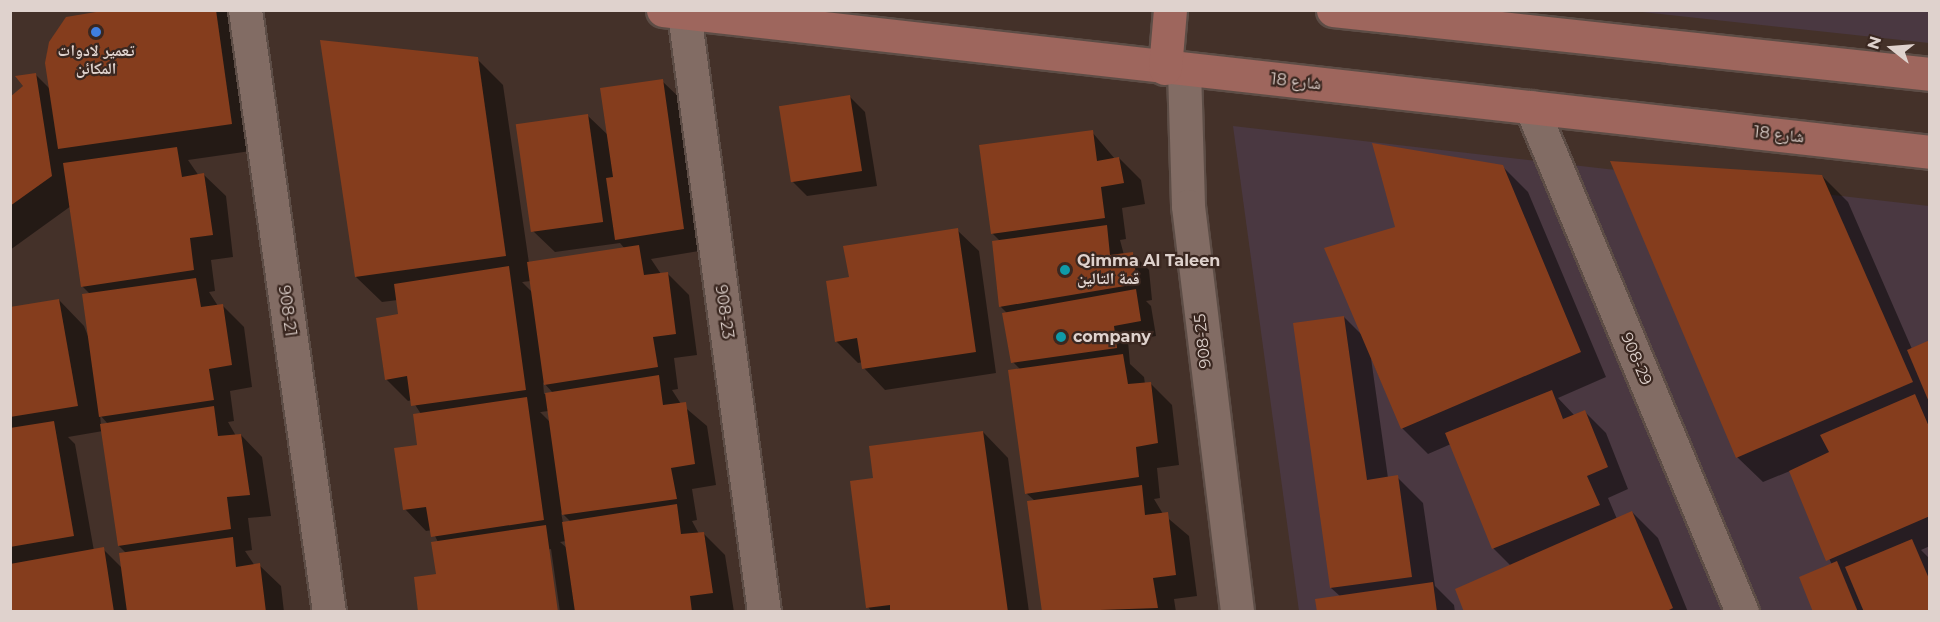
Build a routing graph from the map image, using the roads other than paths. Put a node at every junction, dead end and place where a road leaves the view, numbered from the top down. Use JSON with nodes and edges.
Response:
{"nodes":[{"id":1,"x":245,"y":10,"type":"edge"},
{"id":2,"x":1170,"y":10,"type":"edge"},
{"id":3,"x":1333,"y":10,"type":"edge"},
{"id":4,"x":674,"y":12,"type":"edge"},
{"id":5,"x":1460,"y":18,"type":"edge"},
{"id":6,"x":1174,"y":69,"type":"junction"},
{"id":7,"x":1929,"y":74,"type":"edge"},
{"id":8,"x":1531,"y":107,"type":"junction"},
{"id":9,"x":1929,"y":152,"type":"edge"},
{"id":10,"x":329,"y":612,"type":"edge"},
{"id":11,"x":764,"y":612,"type":"edge"},
{"id":12,"x":1237,"y":612,"type":"edge"},
{"id":13,"x":1742,"y":612,"type":"edge"}],
"edges":[{"from":1,"to":10,"type":"street","name":"908-21"},
{"from":2,"to":6,"type":"street"},
{"from":3,"to":5,"type":"street"},
{"from":4,"to":6,"type":"street","name":"شارع 18"},
{"from":4,"to":11,"type":"street","name":"908-23"},
{"from":5,"to":7,"type":"street"},
{"from":6,"to":8,"type":"street","name":"شارع 18"},
{"from":6,"to":12,"type":"street","name":"908-25"},
{"from":8,"to":9,"type":"street","name":"شارع 18"},
{"from":8,"to":13,"type":"street","name":"908-29"}]}
